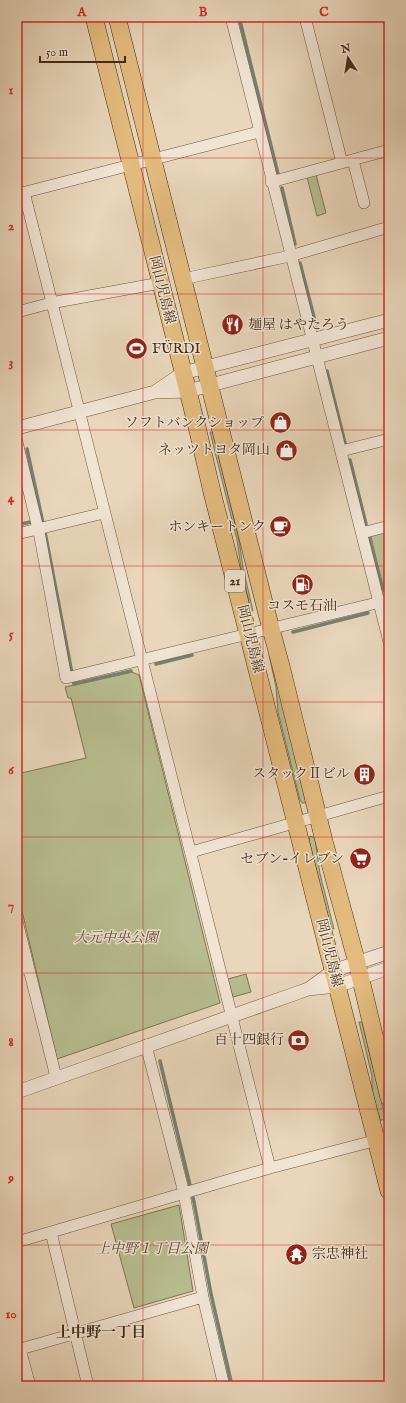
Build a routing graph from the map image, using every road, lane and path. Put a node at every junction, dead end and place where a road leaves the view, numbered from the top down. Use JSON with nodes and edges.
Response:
{"nodes":[{"id":1,"x":94,"y":17,"type":"edge"},
{"id":2,"x":117,"y":17,"type":"edge"},
{"id":3,"x":231,"y":17,"type":"edge"},
{"id":4,"x":305,"y":17,"type":"edge"},
{"id":5,"x":259,"y":132,"type":"junction"},
{"id":6,"x":389,"y":150,"type":"edge"},
{"id":7,"x":153,"y":158,"type":"junction"},
{"id":8,"x":353,"y":160,"type":"junction"},
{"id":9,"x":342,"y":163,"type":"junction"},
{"id":10,"x":131,"y":164,"type":"junction"},
{"id":11,"x":271,"y":182,"type":"junction"},
{"id":12,"x":20,"y":193,"type":"edge"},
{"id":13,"x":364,"y":203,"type":"dead end"},
{"id":14,"x":389,"y":227,"type":"edge"},
{"id":15,"x":290,"y":256,"type":"junction"},
{"id":16,"x":183,"y":279,"type":"junction"},
{"id":17,"x":160,"y":284,"type":"junction"},
{"id":18,"x":51,"y":303,"type":"junction"},
{"id":19,"x":17,"y":312,"type":"edge"},
{"id":20,"x":389,"y":320,"type":"edge"},
{"id":21,"x":389,"y":338,"type":"edge"},
{"id":22,"x":312,"y":340,"type":"junction"},
{"id":23,"x":317,"y":357,"type":"junction"},
{"id":24,"x":205,"y":368,"type":"junction"},
{"id":25,"x":183,"y":373,"type":"junction"},
{"id":26,"x":210,"y":386,"type":"junction"},
{"id":27,"x":188,"y":391,"type":"junction"},
{"id":28,"x":155,"y":392,"type":"junction"},
{"id":29,"x":79,"y":412,"type":"junction"},
{"id":30,"x":17,"y":428,"type":"edge"},
{"id":31,"x":389,"y":439,"type":"edge"},
{"id":32,"x":17,"y":442,"type":"edge"},
{"id":33,"x":341,"y":451,"type":"junction"},
{"id":34,"x":104,"y":513,"type":"junction"},
{"id":35,"x":39,"y":525,"type":"junction"},
{"id":36,"x":389,"y":526,"type":"edge"},
{"id":37,"x":362,"y":533,"type":"junction"},
{"id":38,"x":17,"y":534,"type":"edge"},
{"id":39,"x":384,"y":601,"type":"edge"},
{"id":40,"x":271,"y":628,"type":"junction"},
{"id":41,"x":248,"y":634,"type":"junction"},
{"id":42,"x":389,"y":642,"type":"edge"},
{"id":43,"x":142,"y":660,"type":"junction"},
{"id":44,"x":389,"y":796,"type":"edge"},
{"id":45,"x":319,"y":816,"type":"junction"},
{"id":46,"x":296,"y":823,"type":"junction"},
{"id":47,"x":191,"y":852,"type":"junction"},
{"id":48,"x":17,"y":921,"type":"edge"},
{"id":49,"x":389,"y":952,"type":"edge"},
{"id":50,"x":28,"y":967,"type":"junction"},
{"id":51,"x":389,"y":968,"type":"edge"},
{"id":52,"x":359,"y":970,"type":"junction"},
{"id":53,"x":17,"y":971,"type":"edge"},
{"id":54,"x":335,"y":978,"type":"junction"},
{"id":55,"x":232,"y":1015,"type":"junction"},
{"id":56,"x":146,"y":1045,"type":"junction"},
{"id":57,"x":56,"y":1077,"type":"junction"},
{"id":58,"x":17,"y":1092,"type":"edge"},
{"id":59,"x":389,"y":1098,"type":"edge"},
{"id":60,"x":382,"y":1139,"type":"edge"},
{"id":61,"x":270,"y":1168,"type":"junction"},
{"id":62,"x":389,"y":1191,"type":"edge"},
{"id":63,"x":189,"y":1192,"type":"junction"},
{"id":64,"x":51,"y":1232,"type":"junction"},
{"id":65,"x":17,"y":1242,"type":"edge"},
{"id":66,"x":203,"y":1296,"type":"junction"},
{"id":67,"x":75,"y":1334,"type":"junction"},
{"id":68,"x":18,"y":1350,"type":"edge"},
{"id":69,"x":30,"y":1386,"type":"edge"},
{"id":70,"x":88,"y":1386,"type":"edge"},
{"id":71,"x":224,"y":1386,"type":"edge"}],
"edges":[{"from":1,"to":10,"type":"main road","name":"岡山児島線","number":"21"},
{"from":2,"to":7,"type":"main road","name":"岡山児島線","number":"21"},
{"from":3,"to":5,"type":"street"},
{"from":4,"to":9,"type":"street"},
{"from":5,"to":7,"type":"street"},
{"from":5,"to":11,"type":"street"},
{"from":6,"to":8,"type":"street"},
{"from":7,"to":10,"type":"street"},
{"from":7,"to":16,"type":"main road","name":"岡山児島線","number":"21"},
{"from":8,"to":9,"type":"street"},
{"from":8,"to":13,"type":"street"},
{"from":9,"to":11,"type":"street"},
{"from":10,"to":12,"type":"street"},
{"from":10,"to":17,"type":"main road","name":"岡山児島線","number":"21"},
{"from":11,"to":15,"type":"street"},
{"from":12,"to":18,"type":"street"},
{"from":14,"to":15,"type":"street"},
{"from":15,"to":16,"type":"street"},
{"from":15,"to":22,"type":"street"},
{"from":16,"to":24,"type":"main road","name":"岡山児島線","number":"21"},
{"from":17,"to":18,"type":"street"},
{"from":17,"to":25,"type":"main road","name":"岡山児島線","number":"21"},
{"from":18,"to":19,"type":"street"},
{"from":18,"to":29,"type":"street"},
{"from":20,"to":22,"type":"street"},
{"from":21,"to":23,"type":"street"},
{"from":22,"to":23,"type":"street"},
{"from":22,"to":24,"type":"street"},
{"from":23,"to":26,"type":"street"},
{"from":23,"to":33,"type":"street"},
{"from":24,"to":25,"type":"street"},
{"from":24,"to":26,"type":"main road","name":"岡山児島線","number":"21"},
{"from":25,"to":27,"type":"main road","name":"岡山児島線","number":"21"},
{"from":25,"to":28,"type":"street"},
{"from":26,"to":27,"type":"street"},
{"from":26,"to":40,"type":"main road","name":"岡山児島線","number":"21"},
{"from":27,"to":28,"type":"street"},
{"from":27,"to":41,"type":"main road","name":"岡山児島線","number":"21"},
{"from":28,"to":29,"type":"street"},
{"from":29,"to":30,"type":"street"},
{"from":29,"to":34,"type":"street"},
{"from":31,"to":33,"type":"street"},
{"from":32,"to":35,"type":"street"},
{"from":33,"to":37,"type":"street"},
{"from":34,"to":35,"type":"street"},
{"from":34,"to":43,"type":"street"},
{"from":35,"to":38,"type":"street"},
{"from":35,"to":43,"type":"street"},
{"from":36,"to":37,"type":"street"},
{"from":37,"to":39,"type":"street"},
{"from":39,"to":40,"type":"street"},
{"from":39,"to":42,"type":"street"},
{"from":40,"to":41,"type":"street"},
{"from":40,"to":45,"type":"main road","name":"岡山児島線","number":"21"},
{"from":41,"to":43,"type":"street"},
{"from":41,"to":46,"type":"main road","name":"岡山児島線","number":"21"},
{"from":43,"to":47,"type":"street"},
{"from":44,"to":45,"type":"street"},
{"from":45,"to":46,"type":"street"},
{"from":45,"to":52,"type":"main road","name":"岡山児島線","number":"21"},
{"from":46,"to":47,"type":"street"},
{"from":46,"to":54,"type":"main road","name":"岡山児島線","number":"21"},
{"from":47,"to":55,"type":"street"},
{"from":48,"to":50,"type":"street"},
{"from":49,"to":52,"type":"street"},
{"from":50,"to":53,"type":"street"},
{"from":50,"to":57,"type":"street"},
{"from":51,"to":52,"type":"street"},
{"from":52,"to":54,"type":"street"},
{"from":52,"to":59,"type":"main road","name":"岡山児島線","number":"21"},
{"from":54,"to":55,"type":"street"},
{"from":54,"to":60,"type":"main road","name":"岡山児島線","number":"21"},
{"from":55,"to":56,"type":"street"},
{"from":55,"to":61,"type":"street"},
{"from":56,"to":57,"type":"street"},
{"from":56,"to":63,"type":"street"},
{"from":57,"to":58,"type":"street"},
{"from":60,"to":61,"type":"street"},
{"from":60,"to":62,"type":"main road","name":"岡山児島線","number":"21"},
{"from":61,"to":63,"type":"street"},
{"from":63,"to":64,"type":"street"},
{"from":63,"to":66,"type":"street"},
{"from":64,"to":65,"type":"street"},
{"from":64,"to":67,"type":"street"},
{"from":66,"to":67,"type":"street"},
{"from":66,"to":71,"type":"street"},
{"from":67,"to":68,"type":"street"},
{"from":67,"to":70,"type":"street"},
{"from":68,"to":69,"type":"street"}]}
